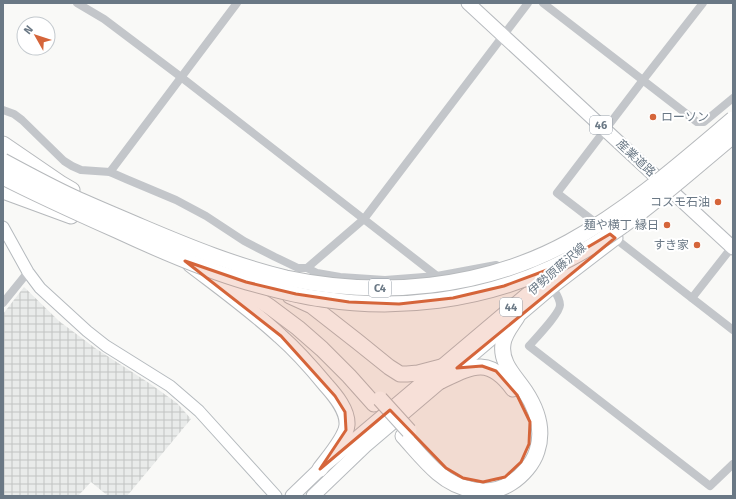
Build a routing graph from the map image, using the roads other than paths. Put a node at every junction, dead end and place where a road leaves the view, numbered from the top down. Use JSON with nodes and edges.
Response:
{"nodes":[{"id":1,"x":77,"y":3,"type":"edge"},
{"id":2,"x":237,"y":3,"type":"edge"},
{"id":3,"x":468,"y":3,"type":"edge"},
{"id":4,"x":528,"y":3,"type":"edge"},
{"id":5,"x":543,"y":3,"type":"edge"},
{"id":6,"x":703,"y":3,"type":"edge"},
{"id":7,"x":504,"y":35,"type":"junction"},
{"id":8,"x":181,"y":78,"type":"junction"},
{"id":9,"x":643,"y":80,"type":"junction"},
{"id":10,"x":733,"y":98,"type":"edge"},
{"id":11,"x":3,"y":110,"type":"edge"},
{"id":12,"x":733,"y":119,"type":"edge"},
{"id":13,"x":733,"y":123,"type":"edge"},
{"id":14,"x":606,"y":129,"type":"junction"},
{"id":15,"x":733,"y":136,"type":"edge"},
{"id":16,"x":733,"y":140,"type":"edge"},
{"id":17,"x":3,"y":144,"type":"edge"},
{"id":18,"x":3,"y":161,"type":"edge"},
{"id":19,"x":110,"y":172,"type":"junction"},
{"id":20,"x":3,"y":177,"type":"edge"},
{"id":21,"x":662,"y":182,"type":"junction"},
{"id":22,"x":3,"y":191,"type":"edge"},
{"id":23,"x":672,"y":191,"type":"junction"},
{"id":24,"x":364,"y":219,"type":"junction"},
{"id":25,"x":3,"y":227,"type":"edge"},
{"id":26,"x":603,"y":229,"type":"junction"},
{"id":27,"x":615,"y":238,"type":"junction"},
{"id":28,"x":732,"y":247,"type":"edge"},
{"id":29,"x":186,"y":261,"type":"junction"},
{"id":30,"x":229,"y":267,"type":"junction"},
{"id":31,"x":307,"y":268,"type":"junction"},
{"id":32,"x":28,"y":272,"type":"junction"},
{"id":33,"x":551,"y":273,"type":"junction"},
{"id":34,"x":437,"y":276,"type":"junction"},
{"id":35,"x":552,"y":287,"type":"junction"},
{"id":36,"x":692,"y":298,"type":"junction"},
{"id":37,"x":3,"y":302,"type":"edge"},
{"id":38,"x":517,"y":317,"type":"junction"},
{"id":39,"x":733,"y":330,"type":"edge"},
{"id":40,"x":441,"y":374,"type":"junction"},
{"id":41,"x":377,"y":401,"type":"junction"},
{"id":42,"x":406,"y":433,"type":"junction"},
{"id":43,"x":733,"y":464,"type":"edge"},
{"id":44,"x":320,"y":469,"type":"junction"},
{"id":45,"x":276,"y":496,"type":"edge"},
{"id":46,"x":292,"y":496,"type":"edge"},
{"id":47,"x":313,"y":496,"type":"edge"}],
"edges":[{"from":1,"to":8,"type":"street"},
{"from":2,"to":8,"type":"street"},
{"from":3,"to":7,"type":"main road","name":"産業道路","number":"46"},
{"from":4,"to":7,"type":"street"},
{"from":5,"to":9,"type":"street"},
{"from":6,"to":9,"type":"street"},
{"from":7,"to":14,"type":"main road","name":"産業道路","number":"46"},
{"from":7,"to":24,"type":"street"},
{"from":8,"to":19,"type":"street"},
{"from":8,"to":24,"type":"street"},
{"from":9,"to":10,"type":"street"},
{"from":9,"to":14,"type":"street"},
{"from":11,"to":19,"type":"street"},
{"from":12,"to":18,"type":"highway","number":"C4","bridge":true},
{"from":13,"to":21,"type":"main road","name":"伊勢原藤沢線","number":"44"},
{"from":14,"to":21,"type":"main road","name":"産業道路","number":"46"},
{"from":14,"to":26,"type":"street"},
{"from":15,"to":20,"type":"highway","number":"C4","bridge":true},
{"from":16,"to":23,"type":"main road","name":"伊勢原藤沢線","number":"44"},
{"from":17,"to":30,"type":"highway"},
{"from":19,"to":31,"type":"street"},
{"from":21,"to":23,"type":"main road","name":"産業道路","number":"46"},
{"from":21,"to":26,"type":"main road","name":"伊勢原藤沢線","number":"44"},
{"from":22,"to":29,"type":"highway"},
{"from":23,"to":27,"type":"main road","name":"伊勢原藤沢線","number":"44"},
{"from":23,"to":28,"type":"main road","name":"産業道路","number":"46"},
{"from":24,"to":31,"type":"street"},
{"from":24,"to":34,"type":"street"},
{"from":25,"to":32,"type":"street"},
{"from":26,"to":27,"type":"street"},
{"from":26,"to":33,"type":"main road","name":"伊勢原藤沢線","number":"44"},
{"from":27,"to":35,"type":"main road","name":"伊勢原藤沢線","number":"44"},
{"from":27,"to":36,"type":"street"},
{"from":28,"to":36,"type":"street"},
{"from":29,"to":41,"type":"highway"},
{"from":29,"to":44,"type":"highway"},
{"from":30,"to":40,"type":"highway"},
{"from":30,"to":41,"type":"highway"},
{"from":31,"to":34,"type":"street"},
{"from":32,"to":37,"type":"street"},
{"from":32,"to":45,"type":"street"},
{"from":33,"to":34,"type":"street"},
{"from":33,"to":40,"type":"main road","name":"伊勢原藤沢線","number":"44"},
{"from":35,"to":38,"type":"main road","name":"伊勢原藤沢線","number":"44"},
{"from":35,"to":43,"type":"street"},
{"from":36,"to":39,"type":"street"},
{"from":38,"to":40,"type":"main road","name":"伊勢原藤沢線","number":"44"},
{"from":38,"to":42,"type":"highway"},
{"from":40,"to":42,"type":"highway"},
{"from":40,"to":44,"type":"main road","name":"伊勢原藤沢線","number":"44"},
{"from":40,"to":47,"type":"main road","name":"伊勢原藤沢線","number":"44"},
{"from":41,"to":42,"type":"highway","bridge":true},
{"from":44,"to":46,"type":"main road","name":"伊勢原藤沢線","number":"44"}]}
